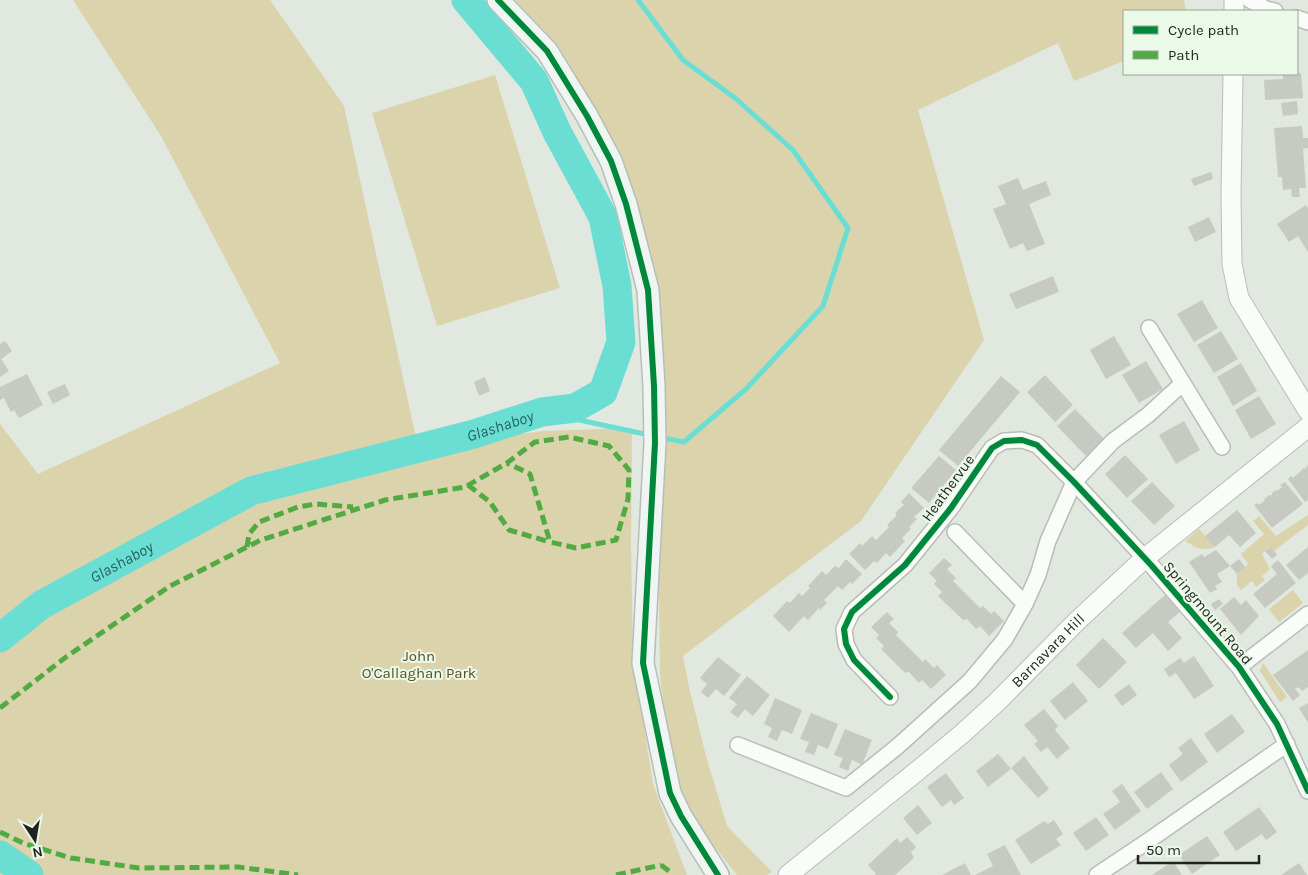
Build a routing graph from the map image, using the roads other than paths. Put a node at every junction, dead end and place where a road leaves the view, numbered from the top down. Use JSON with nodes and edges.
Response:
{"nodes":[{"id":1,"x":498,"y":0,"type":"edge"},
{"id":2,"x":1250,"y":0,"type":"edge"},
{"id":3,"x":1270,"y":10,"type":"edge"},
{"id":4,"x":1233,"y":75,"type":"edge"},
{"id":5,"x":1149,"y":328,"type":"dead end"},
{"id":6,"x":1183,"y":383,"type":"junction"},
{"id":7,"x":1308,"y":410,"type":"edge"},
{"id":8,"x":1308,"y":427,"type":"edge"},
{"id":9,"x":1222,"y":447,"type":"dead end"},
{"id":10,"x":1074,"y":482,"type":"junction"},
{"id":11,"x":955,"y":532,"type":"dead end"},
{"id":12,"x":1145,"y":558,"type":"junction"},
{"id":13,"x":1025,"y":604,"type":"junction"},
{"id":14,"x":1308,"y":614,"type":"edge"},
{"id":15,"x":1239,"y":667,"type":"junction"},
{"id":16,"x":890,"y":697,"type":"dead end"},
{"id":17,"x":1287,"y":744,"type":"junction"},
{"id":18,"x":738,"y":745,"type":"dead end"},
{"id":19,"x":1308,"y":791,"type":"edge"},
{"id":20,"x":1107,"y":873,"type":"edge"},
{"id":21,"x":718,"y":875,"type":"edge"},
{"id":22,"x":788,"y":875,"type":"edge"}],
"edges":[{"from":1,"to":21,"type":"main road"},
{"from":2,"to":3,"type":"street"},
{"from":4,"to":7,"type":"street"},
{"from":5,"to":6,"type":"street"},
{"from":6,"to":9,"type":"street"},
{"from":6,"to":10,"type":"street"},
{"from":8,"to":12,"type":"street","name":"Barnavara Hill"},
{"from":10,"to":12,"type":"street","name":"Heathervue"},
{"from":10,"to":13,"type":"street"},
{"from":10,"to":16,"type":"street","name":"Heathervue"},
{"from":11,"to":13,"type":"street"},
{"from":12,"to":15,"type":"street","name":"Springmount Road"},
{"from":12,"to":22,"type":"street","name":"Barnavara Hill"},
{"from":13,"to":18,"type":"street"},
{"from":14,"to":15,"type":"street","name":"Springmount Road"},
{"from":15,"to":17,"type":"street","name":"Springmount Road"},
{"from":17,"to":19,"type":"street","name":"Springmount Road"},
{"from":17,"to":20,"type":"street"}]}
